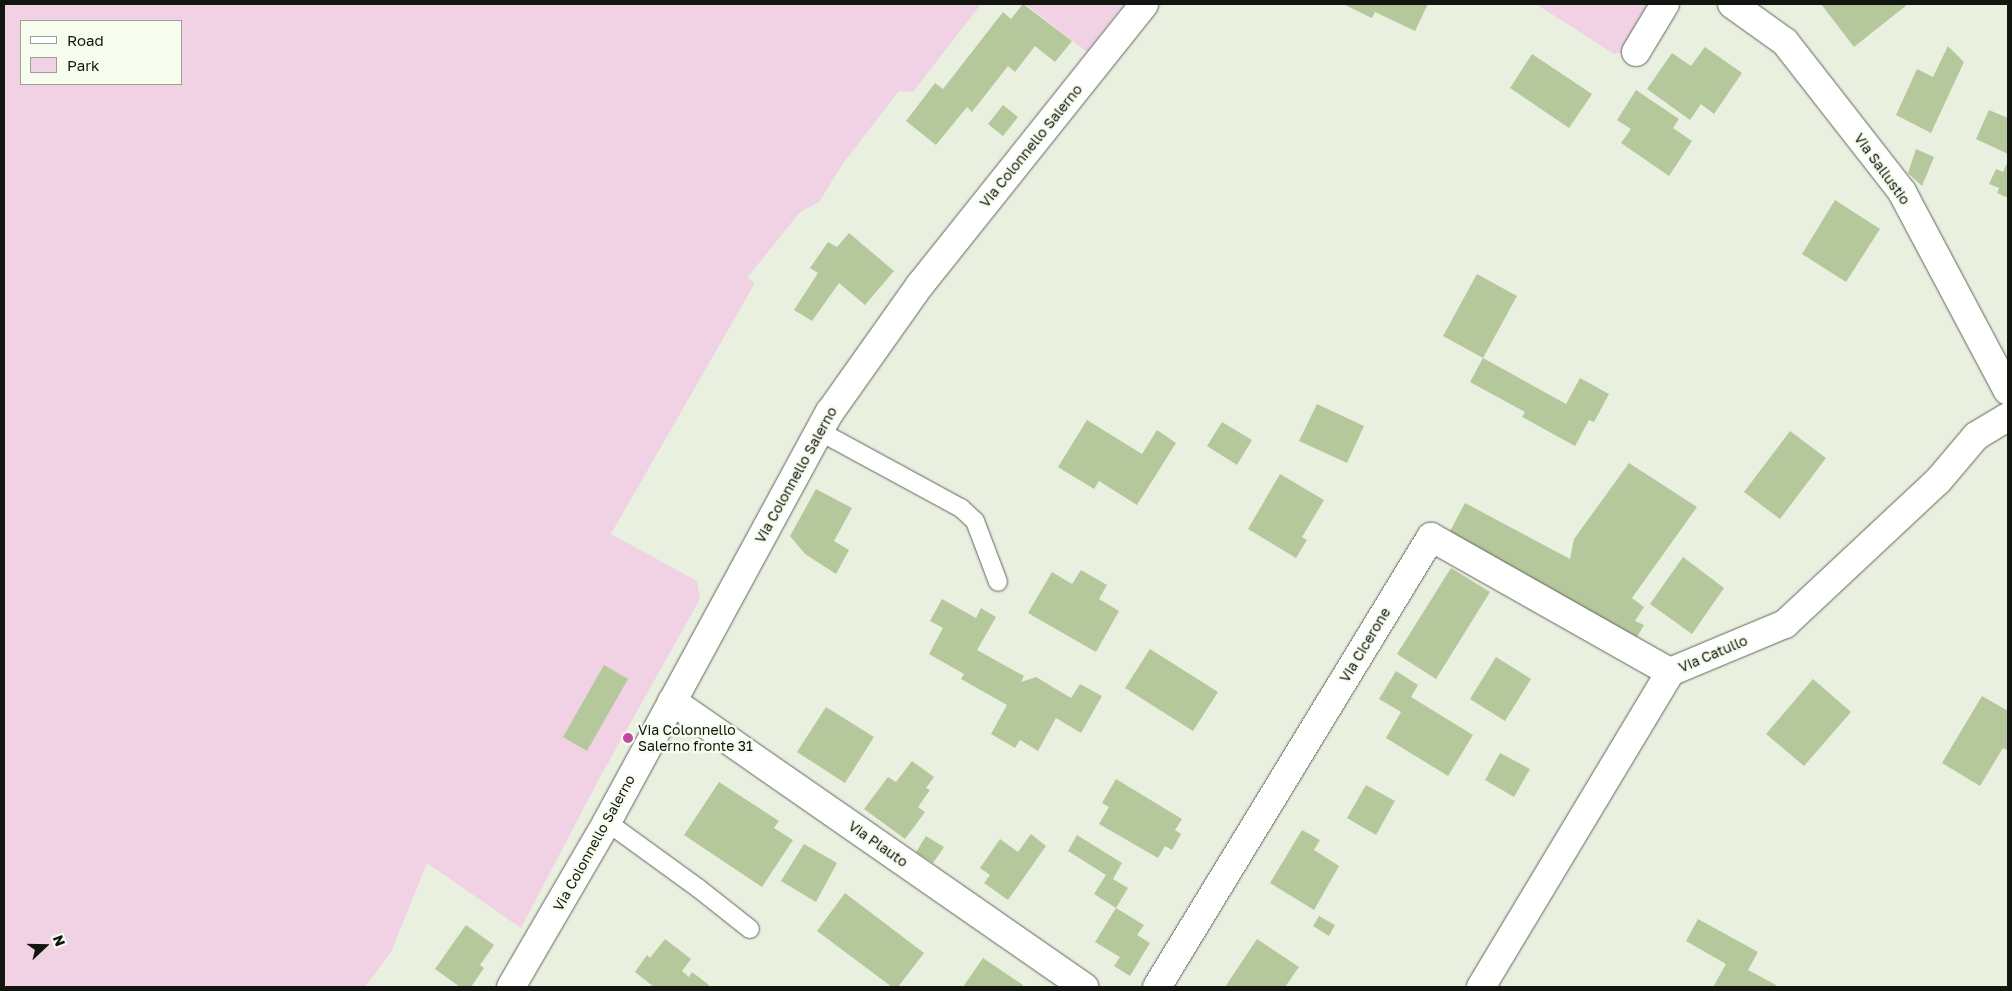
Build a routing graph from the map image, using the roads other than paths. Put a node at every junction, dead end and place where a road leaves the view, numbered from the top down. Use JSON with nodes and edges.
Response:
{"nodes":[{"id":1,"x":1144,"y":4,"type":"edge"},
{"id":2,"x":1665,"y":4,"type":"edge"},
{"id":3,"x":1732,"y":4,"type":"edge"},
{"id":4,"x":1636,"y":52,"type":"dead end"},
{"id":5,"x":2008,"y":391,"type":"edge"},
{"id":6,"x":2008,"y":417,"type":"edge"},
{"id":7,"x":819,"y":431,"type":"junction"},
{"id":8,"x":998,"y":582,"type":"dead end"},
{"id":9,"x":1670,"y":672,"type":"junction"},
{"id":10,"x":672,"y":701,"type":"junction"},
{"id":11,"x":607,"y":822,"type":"junction"},
{"id":12,"x":750,"y":929,"type":"dead end"},
{"id":13,"x":511,"y":987,"type":"edge"},
{"id":14,"x":1084,"y":987,"type":"edge"},
{"id":15,"x":1157,"y":987,"type":"edge"},
{"id":16,"x":1481,"y":987,"type":"edge"}],
"edges":[{"from":1,"to":7,"type":"street","name":"Via Colonnello Salerno"},
{"from":2,"to":4,"type":"street"},
{"from":3,"to":5,"type":"street","name":"Via Sallustio"},
{"from":6,"to":9,"type":"street","name":"Via Catullo"},
{"from":7,"to":8,"type":"lane"},
{"from":7,"to":10,"type":"street","name":"Via Colonnello Salerno"},
{"from":9,"to":15,"type":"street","name":"Via Cicerone"},
{"from":9,"to":16,"type":"street","name":"Via Catullo"},
{"from":10,"to":11,"type":"street","name":"Via Colonnello Salerno"},
{"from":10,"to":14,"type":"street","name":"Via Plauto"},
{"from":11,"to":12,"type":"lane"},
{"from":11,"to":13,"type":"street","name":"Via Colonnello Salerno"}]}
